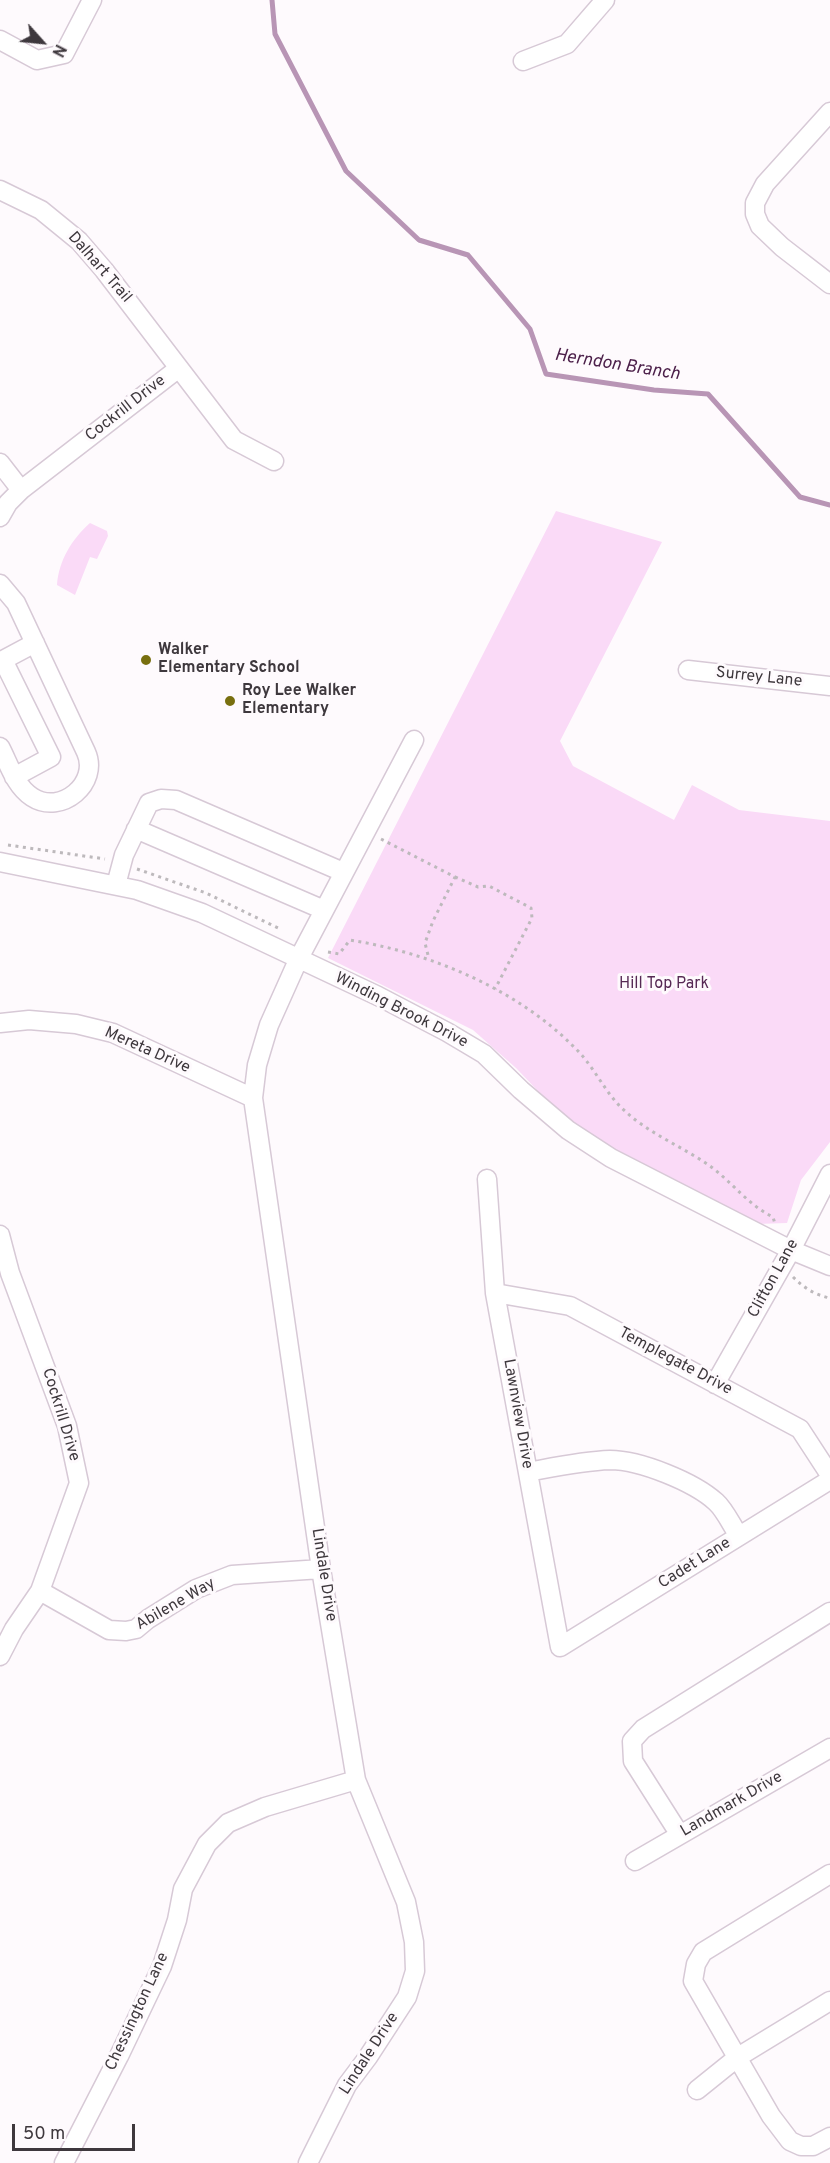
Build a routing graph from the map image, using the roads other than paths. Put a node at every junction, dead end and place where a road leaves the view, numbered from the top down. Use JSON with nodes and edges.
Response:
{"nodes":[{"id":1,"x":92,"y":0,"type":"edge"},
{"id":2,"x":605,"y":0,"type":"edge"},
{"id":3,"x":0,"y":40,"type":"edge"},
{"id":4,"x":523,"y":61,"type":"dead end"},
{"id":5,"x":830,"y":112,"type":"edge"},
{"id":6,"x":0,"y":190,"type":"edge"},
{"id":7,"x":830,"y":284,"type":"edge"},
{"id":8,"x":179,"y":368,"type":"junction"},
{"id":9,"x":274,"y":461,"type":"dead end"},
{"id":10,"x":0,"y":463,"type":"edge"},
{"id":11,"x":21,"y":490,"type":"junction"},
{"id":12,"x":0,"y":517,"type":"edge"},
{"id":13,"x":0,"y":584,"type":"edge"},
{"id":14,"x":35,"y":643,"type":"junction"},
{"id":15,"x":688,"y":670,"type":"dead end"},
{"id":16,"x":830,"y":686,"type":"edge"},
{"id":17,"x":414,"y":740,"type":"dead end"},
{"id":18,"x":0,"y":747,"type":"edge"},
{"id":19,"x":15,"y":777,"type":"junction"},
{"id":20,"x":136,"y":829,"type":"junction"},
{"id":21,"x":0,"y":862,"type":"edge"},
{"id":22,"x":343,"y":872,"type":"junction"},
{"id":23,"x":117,"y":885,"type":"junction"},
{"id":24,"x":324,"y":910,"type":"junction"},
{"id":25,"x":306,"y":962,"type":"junction"},
{"id":26,"x":0,"y":1023,"type":"edge"},
{"id":27,"x":254,"y":1098,"type":"junction"},
{"id":28,"x":830,"y":1174,"type":"edge"},
{"id":29,"x":487,"y":1179,"type":"dead end"},
{"id":30,"x":0,"y":1235,"type":"edge"},
{"id":31,"x":791,"y":1250,"type":"junction"},
{"id":32,"x":830,"y":1266,"type":"edge"},
{"id":33,"x":495,"y":1293,"type":"junction"},
{"id":34,"x":715,"y":1384,"type":"junction"},
{"id":35,"x":528,"y":1472,"type":"junction"},
{"id":36,"x":830,"y":1475,"type":"edge"},
{"id":37,"x":830,"y":1480,"type":"edge"},
{"id":38,"x":739,"y":1536,"type":"junction"},
{"id":39,"x":321,"y":1569,"type":"junction"},
{"id":40,"x":40,"y":1591,"type":"junction"},
{"id":41,"x":830,"y":1612,"type":"edge"},
{"id":42,"x":560,"y":1647,"type":"joint"},
{"id":43,"x":0,"y":1656,"type":"edge"},
{"id":44,"x":830,"y":1748,"type":"edge"},
{"id":45,"x":356,"y":1780,"type":"junction"},
{"id":46,"x":681,"y":1835,"type":"junction"},
{"id":47,"x":635,"y":1861,"type":"dead end"},
{"id":48,"x":830,"y":1874,"type":"edge"},
{"id":49,"x":830,"y":2001,"type":"edge"},
{"id":50,"x":738,"y":2056,"type":"junction"},
{"id":51,"x":697,"y":2090,"type":"dead end"},
{"id":52,"x":830,"y":2137,"type":"edge"},
{"id":53,"x":64,"y":2163,"type":"edge"},
{"id":54,"x":308,"y":2163,"type":"edge"}],
"edges":[{"from":1,"to":3,"type":"street"},
{"from":2,"to":4,"type":"street"},
{"from":5,"to":7,"type":"street"},
{"from":6,"to":8,"type":"street","name":"Dalhart Trail"},
{"from":8,"to":9,"type":"street","name":"Cockrill Drive"},
{"from":8,"to":11,"type":"street","name":"Cockrill Drive"},
{"from":10,"to":11,"type":"street"},
{"from":11,"to":12,"type":"street","name":"Cockrill Drive"},
{"from":13,"to":14,"type":"street"},
{"from":14,"to":19,"type":"street"},
{"from":14,"to":19,"type":"street"},
{"from":15,"to":16,"type":"street","name":"Surrey Lane"},
{"from":17,"to":22,"type":"street","name":"Lindale Drive"},
{"from":18,"to":19,"type":"street"},
{"from":20,"to":22,"type":"street"},
{"from":20,"to":23,"type":"street"},
{"from":20,"to":24,"type":"street"},
{"from":21,"to":23,"type":"street","name":"Winding Brook Drive"},
{"from":22,"to":24,"type":"street","name":"Lindale Drive"},
{"from":23,"to":25,"type":"street","name":"Winding Brook Drive"},
{"from":24,"to":25,"type":"street","name":"Lindale Drive"},
{"from":25,"to":27,"type":"street","name":"Lindale Drive"},
{"from":25,"to":31,"type":"street","name":"Winding Brook Drive"},
{"from":26,"to":27,"type":"street","name":"Mereta Drive"},
{"from":27,"to":39,"type":"street","name":"Lindale Drive"},
{"from":28,"to":31,"type":"street","name":"Clifton Lane"},
{"from":29,"to":33,"type":"street","name":"Lawnview Drive"},
{"from":30,"to":40,"type":"street","name":"Cockrill Drive"},
{"from":31,"to":32,"type":"street","name":"Winding Brook Drive"},
{"from":31,"to":34,"type":"street","name":"Clifton Lane"},
{"from":33,"to":34,"type":"street","name":"Templegate Drive"},
{"from":33,"to":35,"type":"street","name":"Lawnview Drive"},
{"from":34,"to":36,"type":"street","name":"Templegate Drive"},
{"from":35,"to":38,"type":"street"},
{"from":35,"to":42,"type":"street","name":"Lawnview Drive"},
{"from":37,"to":38,"type":"street","name":"Cadet Lane"},
{"from":38,"to":42,"type":"street","name":"Cadet Lane"},
{"from":39,"to":40,"type":"street","name":"Abilene Way"},
{"from":39,"to":45,"type":"street","name":"Lindale Drive"},
{"from":40,"to":43,"type":"street","name":"Cockrill Drive"},
{"from":41,"to":46,"type":"street"},
{"from":44,"to":46,"type":"street","name":"Landmark Drive"},
{"from":45,"to":53,"type":"street","name":"Chessington Lane"},
{"from":45,"to":54,"type":"street","name":"Lindale Drive"},
{"from":46,"to":47,"type":"street","name":"Landmark Drive"},
{"from":48,"to":50,"type":"street"},
{"from":49,"to":50,"type":"street"},
{"from":50,"to":51,"type":"street"},
{"from":50,"to":52,"type":"street"}]}
